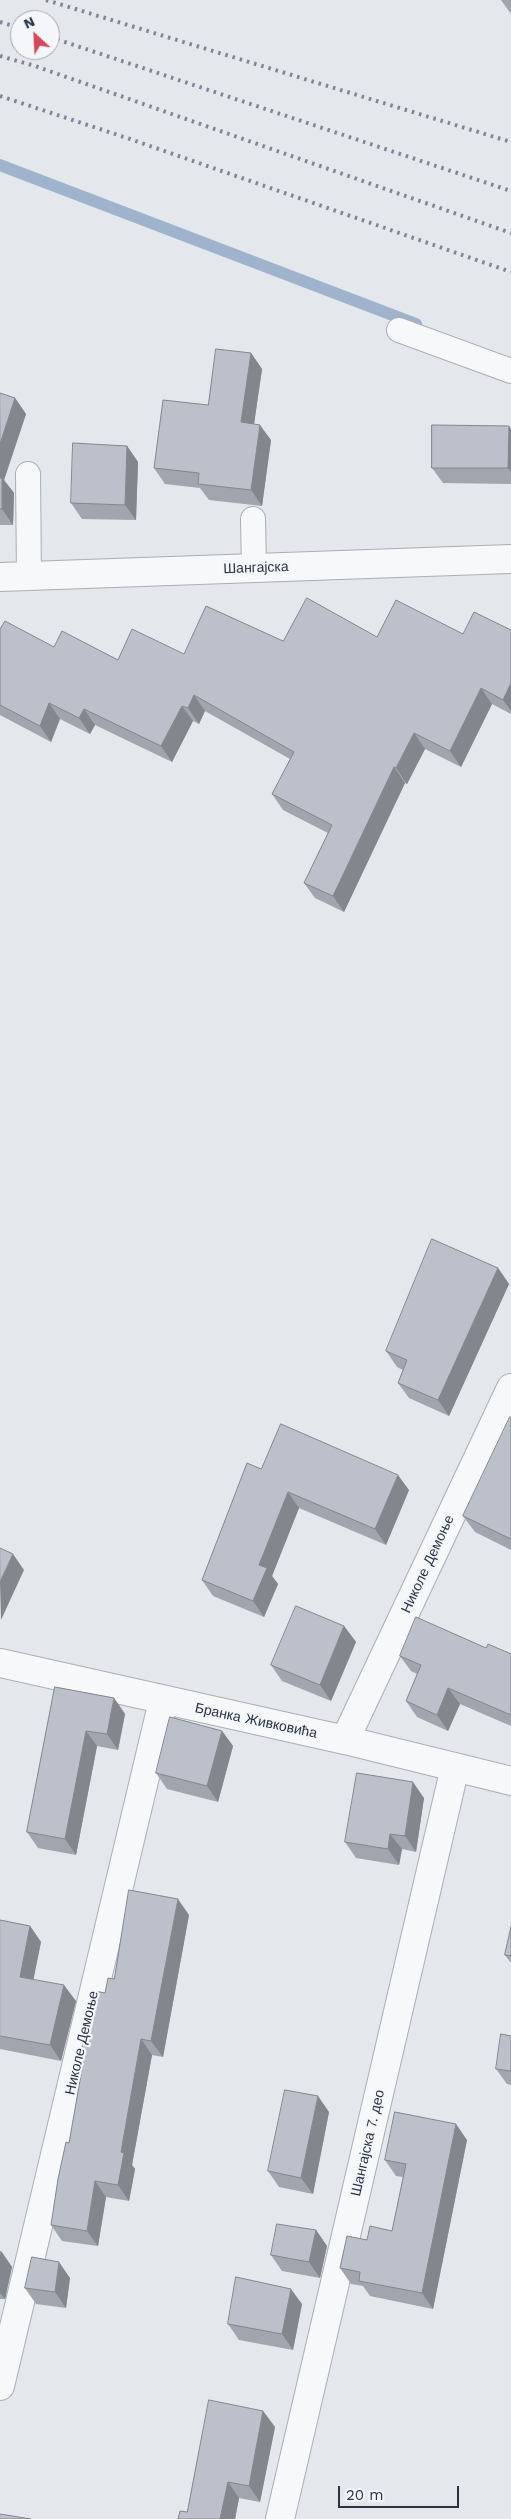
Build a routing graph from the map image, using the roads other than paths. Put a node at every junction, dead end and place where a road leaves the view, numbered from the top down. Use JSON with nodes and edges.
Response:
{"nodes":[{"id":1,"x":399,"y":330,"type":"dead end"},
{"id":2,"x":511,"y":371,"type":"edge"},
{"id":3,"x":28,"y":474,"type":"dead end"},
{"id":4,"x":253,"y":519,"type":"dead end"},
{"id":5,"x":511,"y":559,"type":"edge"},
{"id":6,"x":254,"y":568,"type":"junction"},
{"id":7,"x":29,"y":576,"type":"junction"},
{"id":8,"x":0,"y":577,"type":"edge"},
{"id":9,"x":511,"y":1388,"type":"edge"},
{"id":10,"x":0,"y":1662,"type":"edge"},
{"id":11,"x":163,"y":1701,"type":"junction"},
{"id":12,"x":346,"y":1740,"type":"junction"},
{"id":13,"x":455,"y":1766,"type":"junction"},
{"id":14,"x":511,"y":1781,"type":"edge"},
{"id":15,"x":0,"y":2386,"type":"edge"},
{"id":16,"x":280,"y":2519,"type":"edge"}],
"edges":[{"from":1,"to":2,"type":"lane"},
{"from":3,"to":7,"type":"lane"},
{"from":4,"to":6,"type":"lane"},
{"from":5,"to":6,"type":"street","name":"Шангајска"},
{"from":6,"to":7,"type":"street","name":"Шангајска"},
{"from":7,"to":8,"type":"street","name":"Шангајска"},
{"from":9,"to":12,"type":"street","name":"Николе Демоње"},
{"from":10,"to":11,"type":"street","name":"Бранка Живковића"},
{"from":11,"to":12,"type":"street","name":"Бранка Живковића"},
{"from":11,"to":15,"type":"street","name":"Николе Демоње"},
{"from":12,"to":13,"type":"street","name":"Бранка Живковића"},
{"from":13,"to":14,"type":"street","name":"Бранка Живковића"},
{"from":13,"to":16,"type":"street","name":"Шангајска 7. део"}]}
